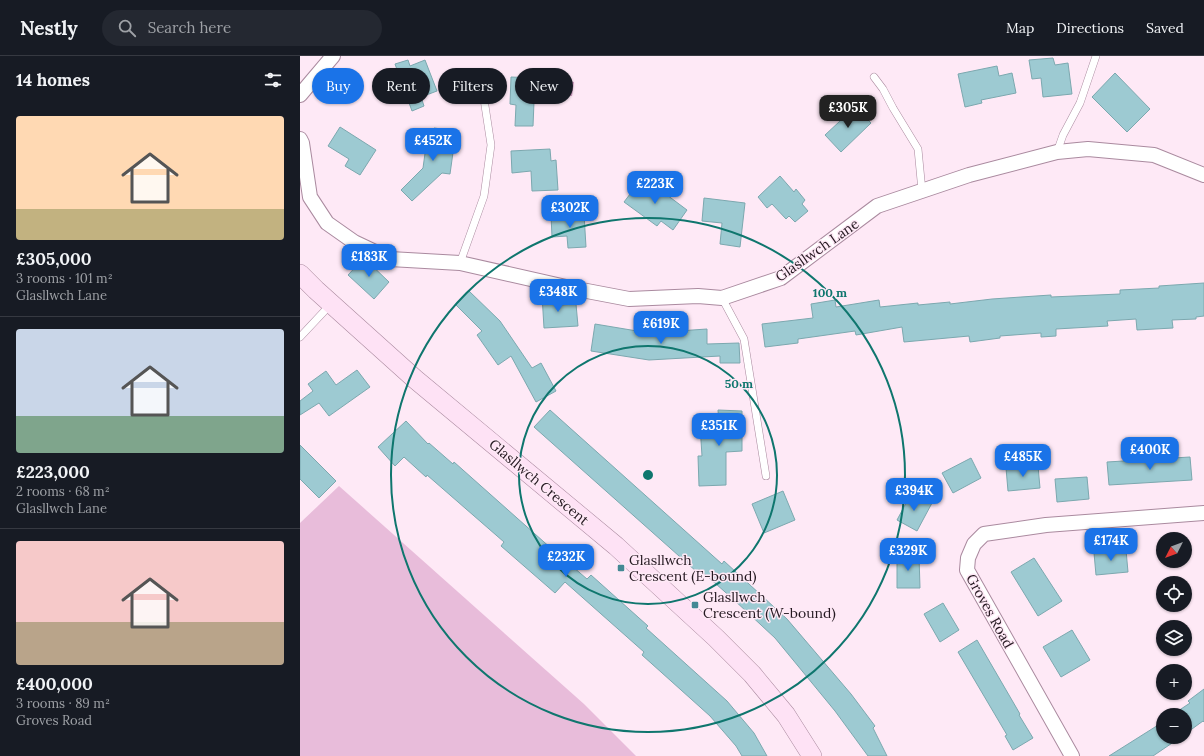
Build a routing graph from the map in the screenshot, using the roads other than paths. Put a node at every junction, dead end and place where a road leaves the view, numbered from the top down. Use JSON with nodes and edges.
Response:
{"nodes":[{"id":1,"x":333,"y":56,"type":"edge"},
{"id":2,"x":1096,"y":56,"type":"edge"},
{"id":3,"x":874,"y":77,"type":"dead end"},
{"id":4,"x":300,"y":95,"type":"edge"},
{"id":5,"x":485,"y":104,"type":"edge"},
{"id":6,"x":300,"y":140,"type":"edge"},
{"id":7,"x":1057,"y":152,"type":"junction"},
{"id":8,"x":1204,"y":175,"type":"edge"},
{"id":9,"x":922,"y":191,"type":"junction"},
{"id":10,"x":460,"y":262,"type":"junction"},
{"id":11,"x":300,"y":274,"type":"edge"},
{"id":12,"x":722,"y":298,"type":"junction"},
{"id":13,"x":331,"y":304,"type":"junction"},
{"id":14,"x":300,"y":337,"type":"edge"},
{"id":15,"x":766,"y":476,"type":"dead end"},
{"id":16,"x":1204,"y":513,"type":"edge"},
{"id":17,"x":812,"y":756,"type":"edge"},
{"id":18,"x":1072,"y":756,"type":"edge"}],
"edges":[{"from":1,"to":4,"type":"street"},
{"from":2,"to":7,"type":"lane"},
{"from":3,"to":9,"type":"lane"},
{"from":5,"to":10,"type":"lane"},
{"from":6,"to":10,"type":"street","name":"Glasllwch Lane"},
{"from":7,"to":8,"type":"street","name":"Glasllwch Lane"},
{"from":7,"to":9,"type":"street","name":"Glasllwch Lane"},
{"from":9,"to":12,"type":"street","name":"Glasllwch Lane"},
{"from":10,"to":12,"type":"street","name":"Glasllwch Lane"},
{"from":11,"to":13,"type":"main road","name":"Glasllwch Crescent"},
{"from":12,"to":15,"type":"lane"},
{"from":13,"to":14,"type":"lane"},
{"from":13,"to":17,"type":"main road","name":"Glasllwch Crescent"},
{"from":16,"to":18,"type":"street","name":"Groves Road"}]}
